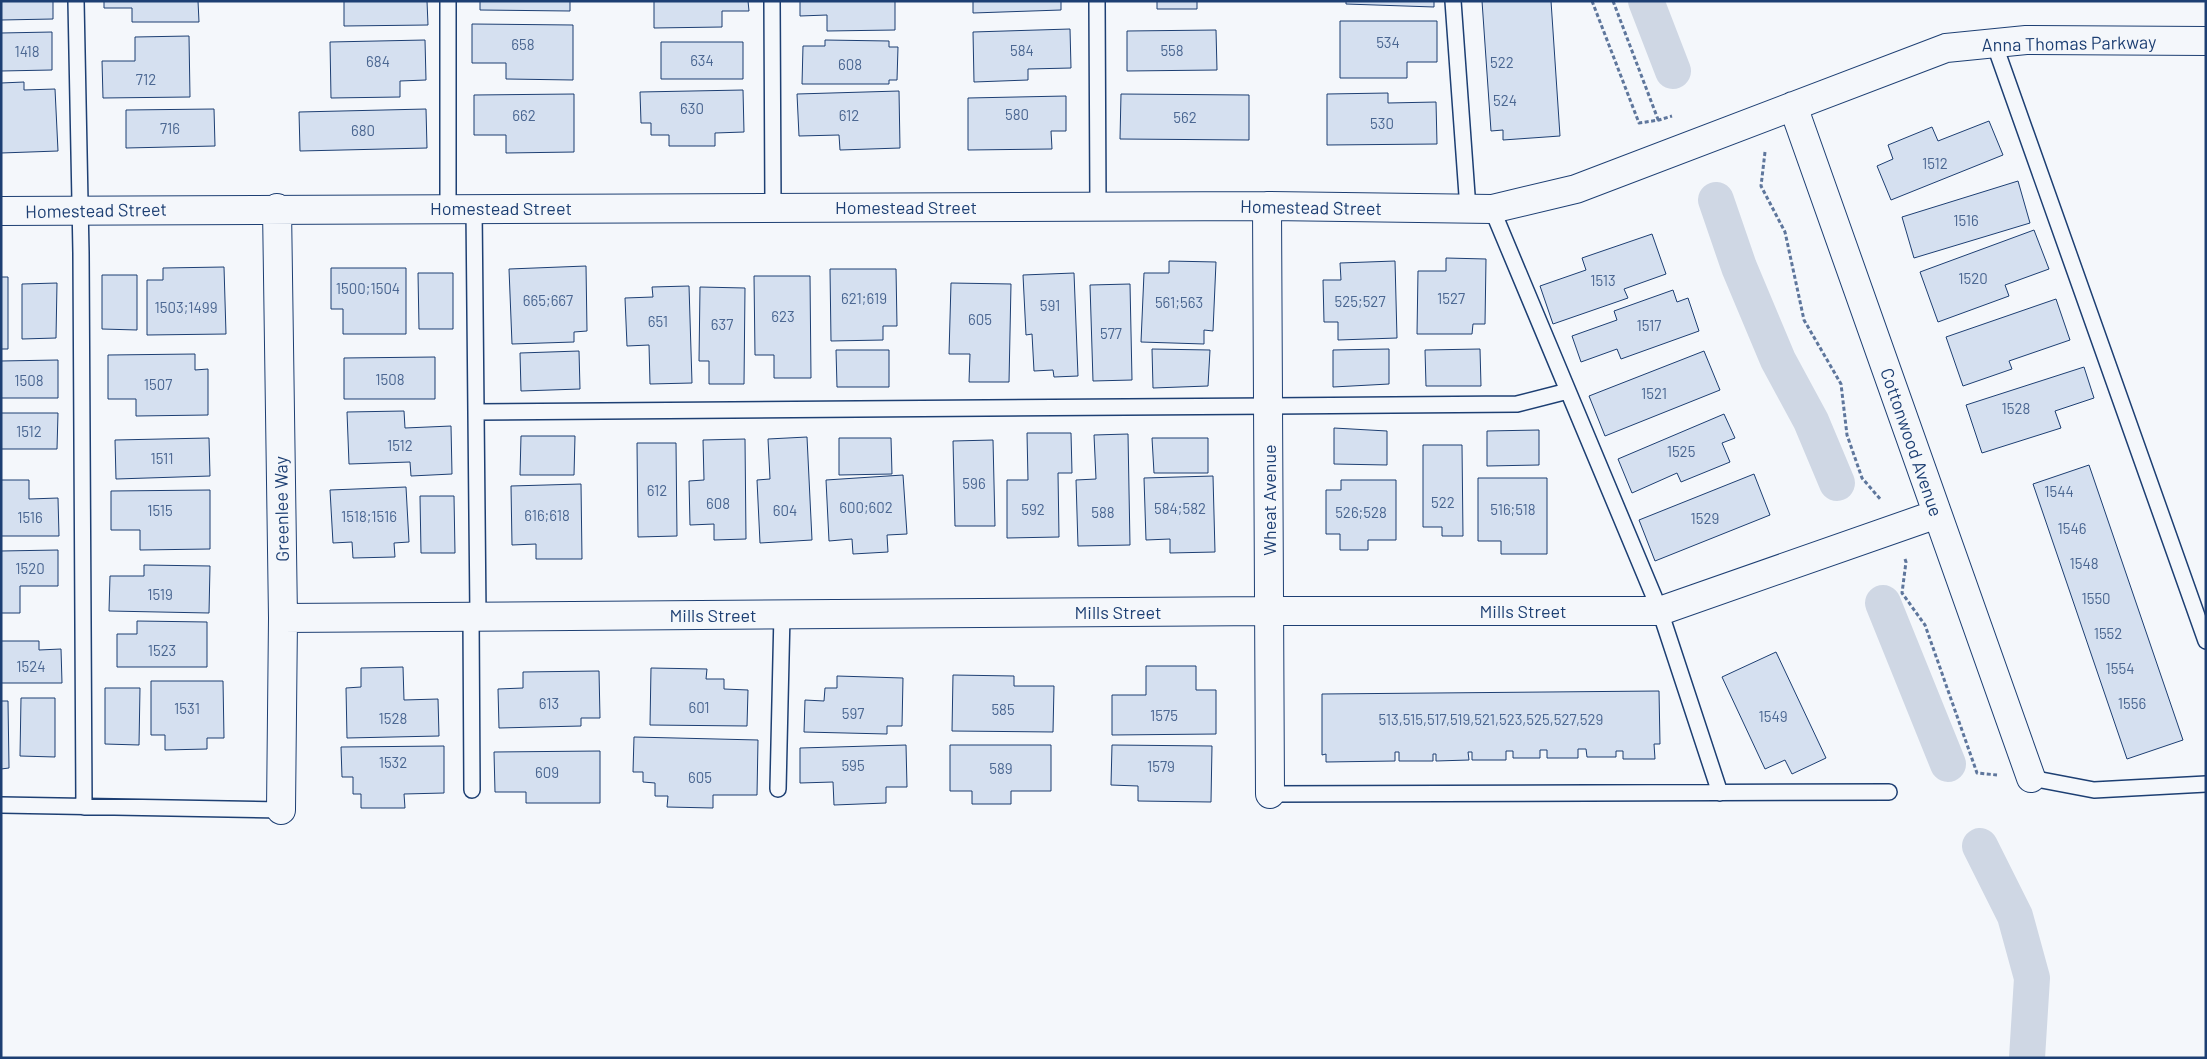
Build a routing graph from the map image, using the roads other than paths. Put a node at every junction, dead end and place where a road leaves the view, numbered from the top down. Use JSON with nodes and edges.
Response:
{"nodes":[{"id":1,"x":76,"y":1,"type":"edge"},
{"id":2,"x":448,"y":1,"type":"edge"},
{"id":3,"x":772,"y":1,"type":"edge"},
{"id":4,"x":1097,"y":1,"type":"edge"},
{"id":5,"x":1453,"y":1,"type":"edge"},
{"id":6,"x":2206,"y":41,"type":"edge"},
{"id":7,"x":1994,"y":43,"type":"junction"},
{"id":8,"x":1793,"y":106,"type":"junction"},
{"id":9,"x":1098,"y":206,"type":"junction"},
{"id":10,"x":1267,"y":206,"type":"junction"},
{"id":11,"x":773,"y":207,"type":"junction"},
{"id":12,"x":277,"y":208,"type":"junction"},
{"id":13,"x":461,"y":208,"type":"junction"},
{"id":14,"x":1480,"y":209,"type":"junction"},
{"id":15,"x":81,"y":210,"type":"junction"},
{"id":16,"x":1,"y":211,"type":"edge"},
{"id":17,"x":1568,"y":391,"type":"junction"},
{"id":18,"x":1269,"y":407,"type":"junction"},
{"id":19,"x":476,"y":412,"type":"junction"},
{"id":20,"x":1937,"y":514,"type":"junction"},
{"id":21,"x":1660,"y":610,"type":"junction"},
{"id":22,"x":1270,"y":611,"type":"junction"},
{"id":23,"x":782,"y":614,"type":"junction"},
{"id":24,"x":474,"y":616,"type":"junction"},
{"id":25,"x":283,"y":618,"type":"junction"},
{"id":26,"x":2206,"y":642,"type":"edge"},
{"id":27,"x":2031,"y":778,"type":"joint"},
{"id":28,"x":2206,"y":784,"type":"edge"},
{"id":29,"x":778,"y":789,"type":"dead end"},
{"id":30,"x":472,"y":790,"type":"dead end"},
{"id":31,"x":1890,"y":792,"type":"dead end"},
{"id":32,"x":1720,"y":793,"type":"junction"},
{"id":33,"x":1270,"y":794,"type":"joint"},
{"id":34,"x":1,"y":806,"type":"edge"},
{"id":35,"x":84,"y":806,"type":"junction"},
{"id":36,"x":281,"y":810,"type":"joint"}],
"edges":[{"from":1,"to":15,"type":"lane"},
{"from":2,"to":13,"type":"lane"},
{"from":3,"to":11,"type":"lane"},
{"from":4,"to":9,"type":"lane"},
{"from":5,"to":14,"type":"lane"},
{"from":6,"to":7,"type":"street","name":"Anna Thomas Parkway"},
{"from":7,"to":8,"type":"street","name":"Anna Thomas Parkway"},
{"from":7,"to":26,"type":"lane"},
{"from":8,"to":14,"type":"street","name":"Homestead Street"},
{"from":8,"to":20,"type":"street","name":"Cottonwood Avenue"},
{"from":9,"to":10,"type":"street","name":"Homestead Street"},
{"from":9,"to":11,"type":"street","name":"Homestead Street"},
{"from":10,"to":14,"type":"street","name":"Homestead Street"},
{"from":10,"to":18,"type":"street","name":"Wheat Avenue"},
{"from":11,"to":13,"type":"street","name":"Homestead Street"},
{"from":12,"to":13,"type":"street","name":"Homestead Street"},
{"from":12,"to":15,"type":"street","name":"Homestead Street"},
{"from":12,"to":25,"type":"street","name":"Greenlee Way"},
{"from":13,"to":19,"type":"lane"},
{"from":14,"to":17,"type":"lane"},
{"from":15,"to":16,"type":"street","name":"Homestead Street"},
{"from":15,"to":35,"type":"lane"},
{"from":17,"to":18,"type":"lane"},
{"from":17,"to":21,"type":"lane"},
{"from":18,"to":19,"type":"lane"},
{"from":18,"to":22,"type":"street","name":"Wheat Avenue"},
{"from":19,"to":24,"type":"lane"},
{"from":20,"to":21,"type":"street","name":"Mills Street"},
{"from":20,"to":27,"type":"street","name":"Cottonwood Avenue"},
{"from":21,"to":22,"type":"street","name":"Mills Street"},
{"from":21,"to":32,"type":"lane"},
{"from":22,"to":23,"type":"street","name":"Mills Street"},
{"from":22,"to":33,"type":"street","name":"Wheat Avenue"},
{"from":23,"to":24,"type":"street","name":"Mills Street"},
{"from":23,"to":29,"type":"lane"},
{"from":24,"to":25,"type":"street","name":"Mills Street"},
{"from":24,"to":30,"type":"lane"},
{"from":25,"to":36,"type":"street","name":"Greenlee Way"},
{"from":27,"to":28,"type":"lane"},
{"from":31,"to":32,"type":"lane"},
{"from":32,"to":33,"type":"lane"},
{"from":34,"to":35,"type":"lane"},
{"from":35,"to":36,"type":"lane"}]}
